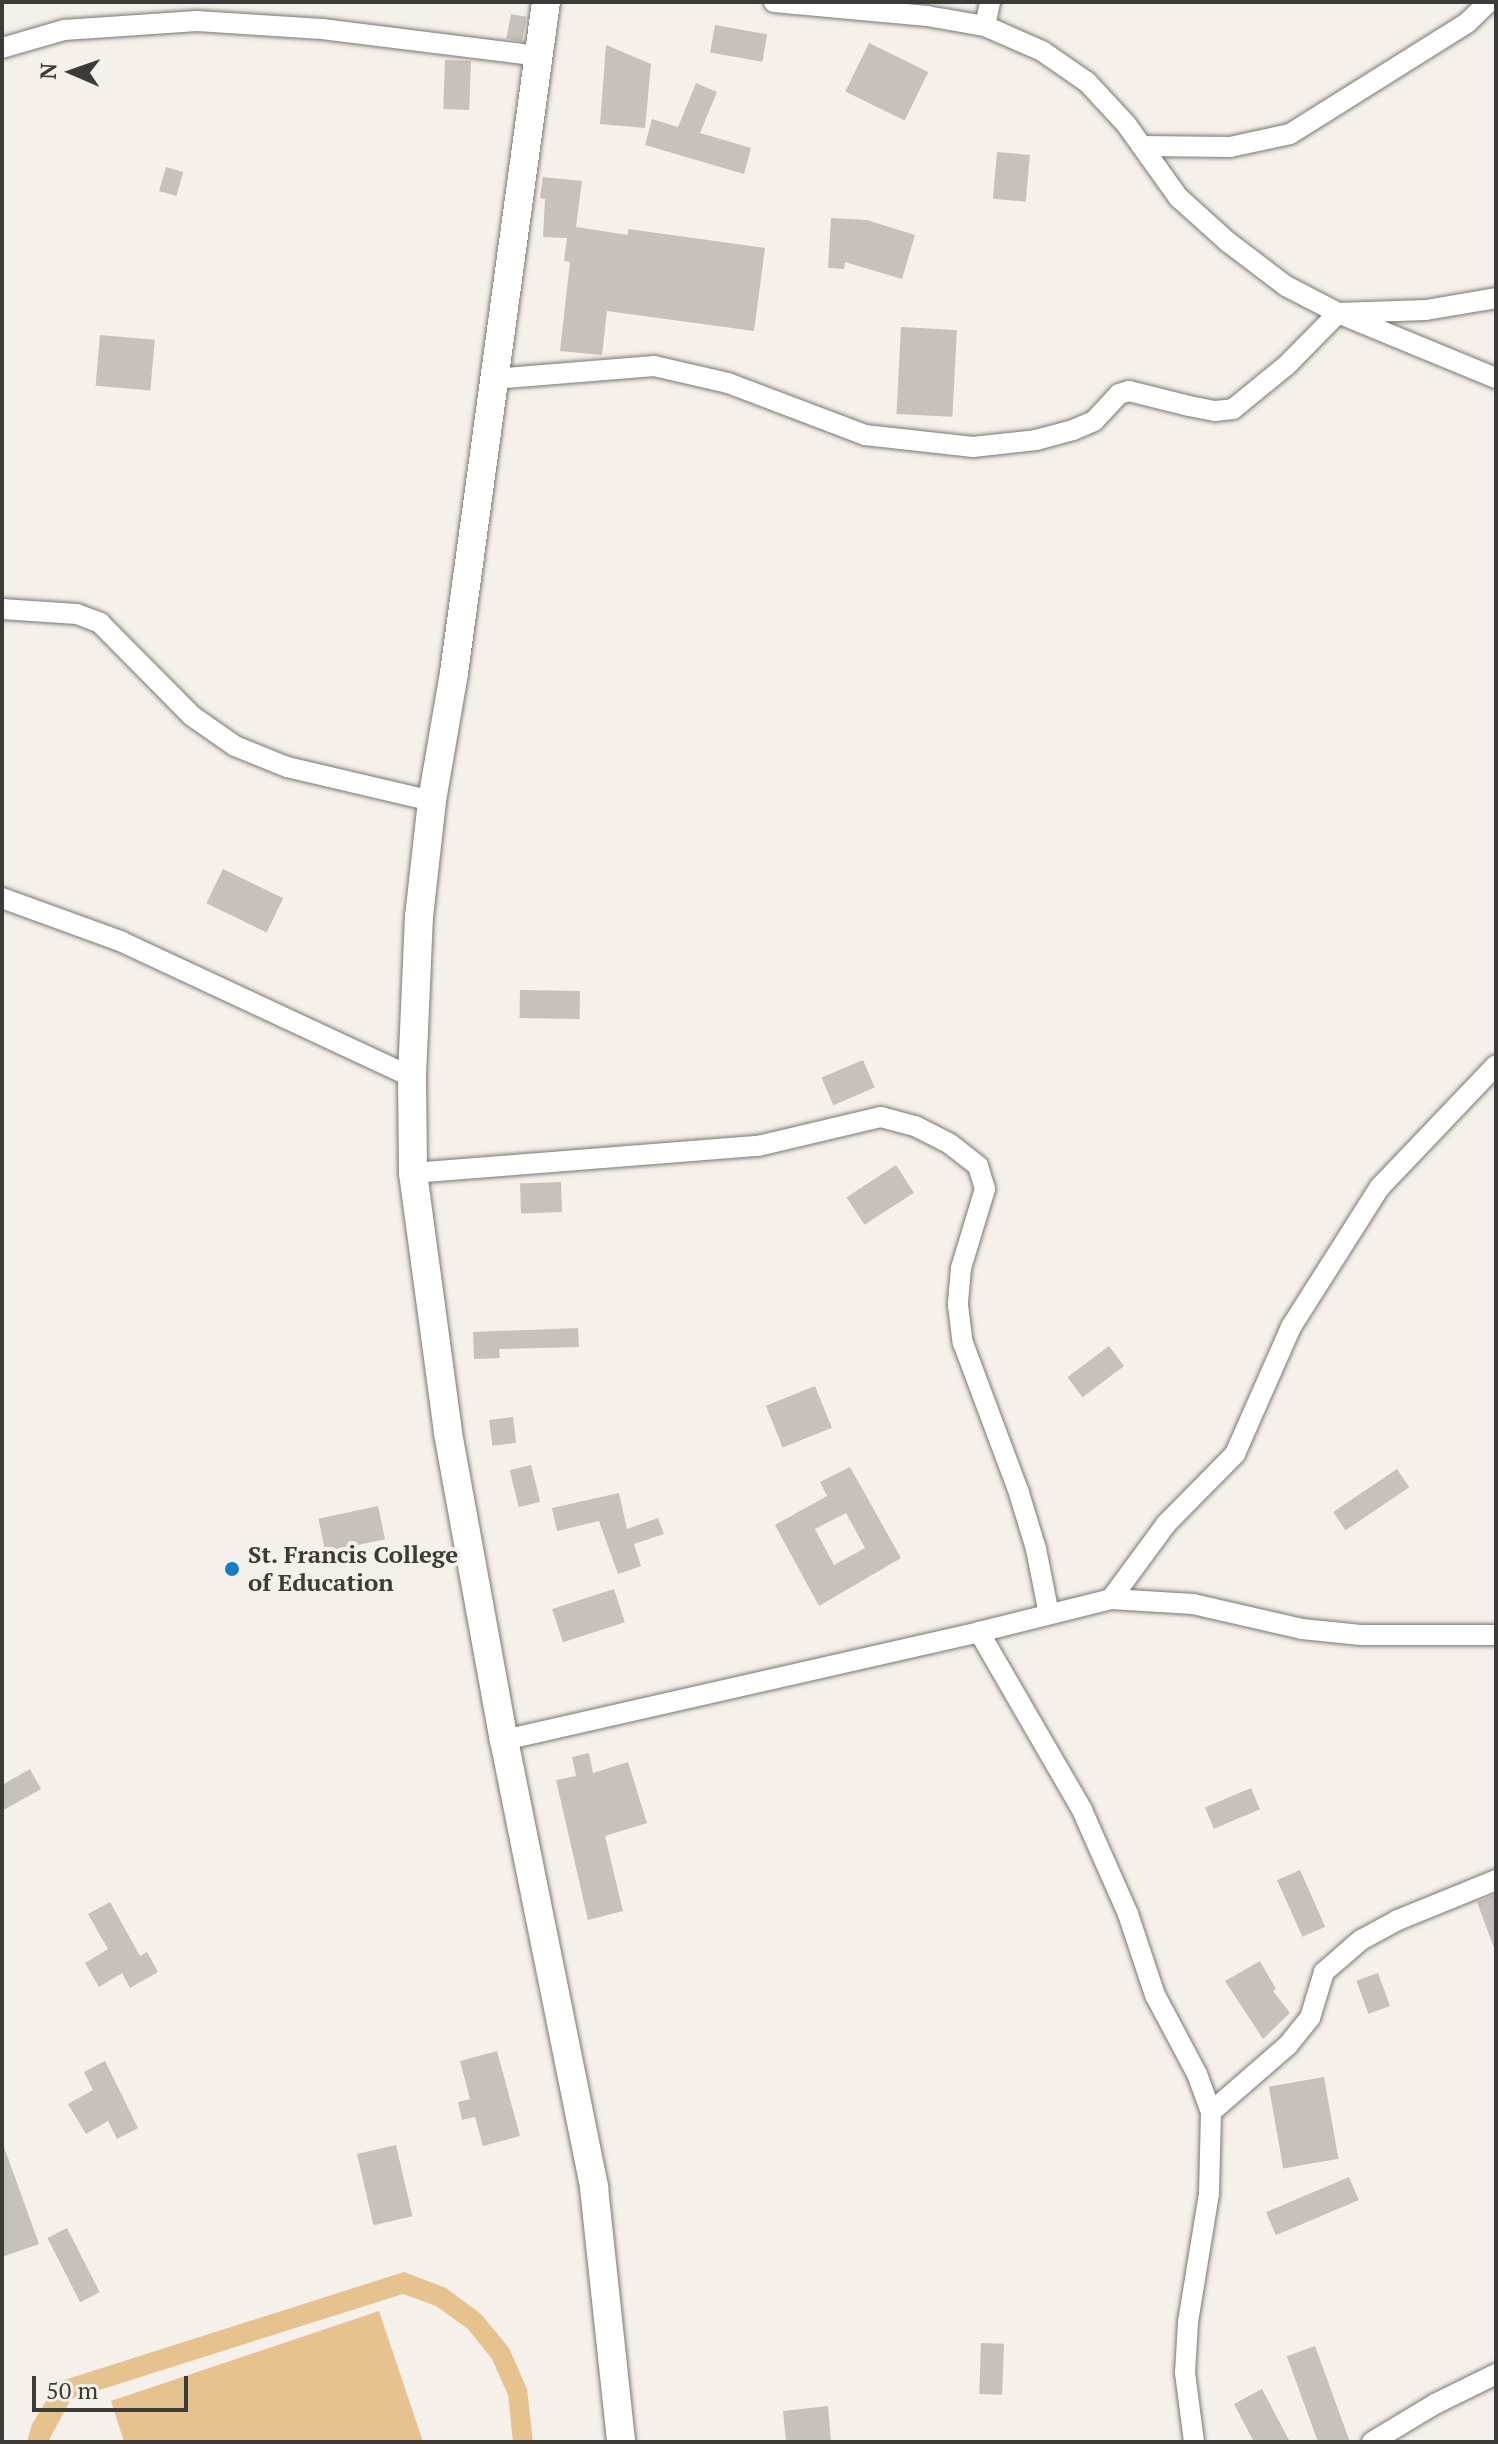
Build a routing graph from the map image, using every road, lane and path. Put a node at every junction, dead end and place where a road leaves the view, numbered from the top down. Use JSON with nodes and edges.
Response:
{"nodes":[{"id":1,"x":546,"y":2,"type":"edge"},
{"id":2,"x":774,"y":2,"type":"edge"},
{"id":3,"x":990,"y":2,"type":"edge"},
{"id":4,"x":1489,"y":2,"type":"edge"},
{"id":5,"x":198,"y":12,"type":"edge"},
{"id":6,"x":985,"y":26,"type":"junction"},
{"id":7,"x":2,"y":48,"type":"edge"},
{"id":8,"x":538,"y":56,"type":"junction"},
{"id":9,"x":1142,"y":146,"type":"junction"},
{"id":10,"x":1496,"y":298,"type":"edge"},
{"id":11,"x":1338,"y":313,"type":"junction"},
{"id":12,"x":1496,"y":378,"type":"edge"},
{"id":13,"x":493,"y":379,"type":"junction"},
{"id":14,"x":2,"y":609,"type":"edge"},
{"id":15,"x":432,"y":801,"type":"junction"},
{"id":16,"x":2,"y":898,"type":"edge"},
{"id":17,"x":1496,"y":1065,"type":"edge"},
{"id":18,"x":412,"y":1077,"type":"junction"},
{"id":19,"x":413,"y":1173,"type":"junction"},
{"id":20,"x":1111,"y":1599,"type":"junction"},
{"id":21,"x":1049,"y":1614,"type":"junction"},
{"id":22,"x":979,"y":1632,"type":"junction"},
{"id":23,"x":1496,"y":1635,"type":"edge"},
{"id":24,"x":504,"y":1740,"type":"junction"},
{"id":25,"x":1496,"y":1880,"type":"edge"},
{"id":26,"x":1211,"y":2112,"type":"junction"},
{"id":27,"x":1496,"y":2374,"type":"edge"},
{"id":28,"x":621,"y":2442,"type":"edge"},
{"id":29,"x":1194,"y":2442,"type":"edge"},
{"id":30,"x":1372,"y":2442,"type":"edge"}],
"edges":[{"from":1,"to":8,"type":"main road"},
{"from":2,"to":6,"type":"street"},
{"from":3,"to":6,"type":"street"},
{"from":4,"to":9,"type":"street"},
{"from":5,"to":7,"type":"street"},
{"from":5,"to":8,"type":"street"},
{"from":6,"to":9,"type":"street"},
{"from":8,"to":13,"type":"main road"},
{"from":9,"to":11,"type":"street"},
{"from":10,"to":11,"type":"street"},
{"from":11,"to":12,"type":"street"},
{"from":11,"to":13,"type":"street"},
{"from":13,"to":15,"type":"main road"},
{"from":14,"to":15,"type":"street"},
{"from":15,"to":18,"type":"main road"},
{"from":16,"to":18,"type":"street"},
{"from":17,"to":20,"type":"street"},
{"from":18,"to":19,"type":"main road"},
{"from":19,"to":21,"type":"street"},
{"from":19,"to":24,"type":"main road"},
{"from":20,"to":21,"type":"street"},
{"from":20,"to":23,"type":"street"},
{"from":21,"to":22,"type":"street"},
{"from":22,"to":24,"type":"street"},
{"from":22,"to":26,"type":"street"},
{"from":24,"to":28,"type":"main road"},
{"from":25,"to":26,"type":"street"},
{"from":26,"to":29,"type":"street"},
{"from":27,"to":30,"type":"street"}]}
